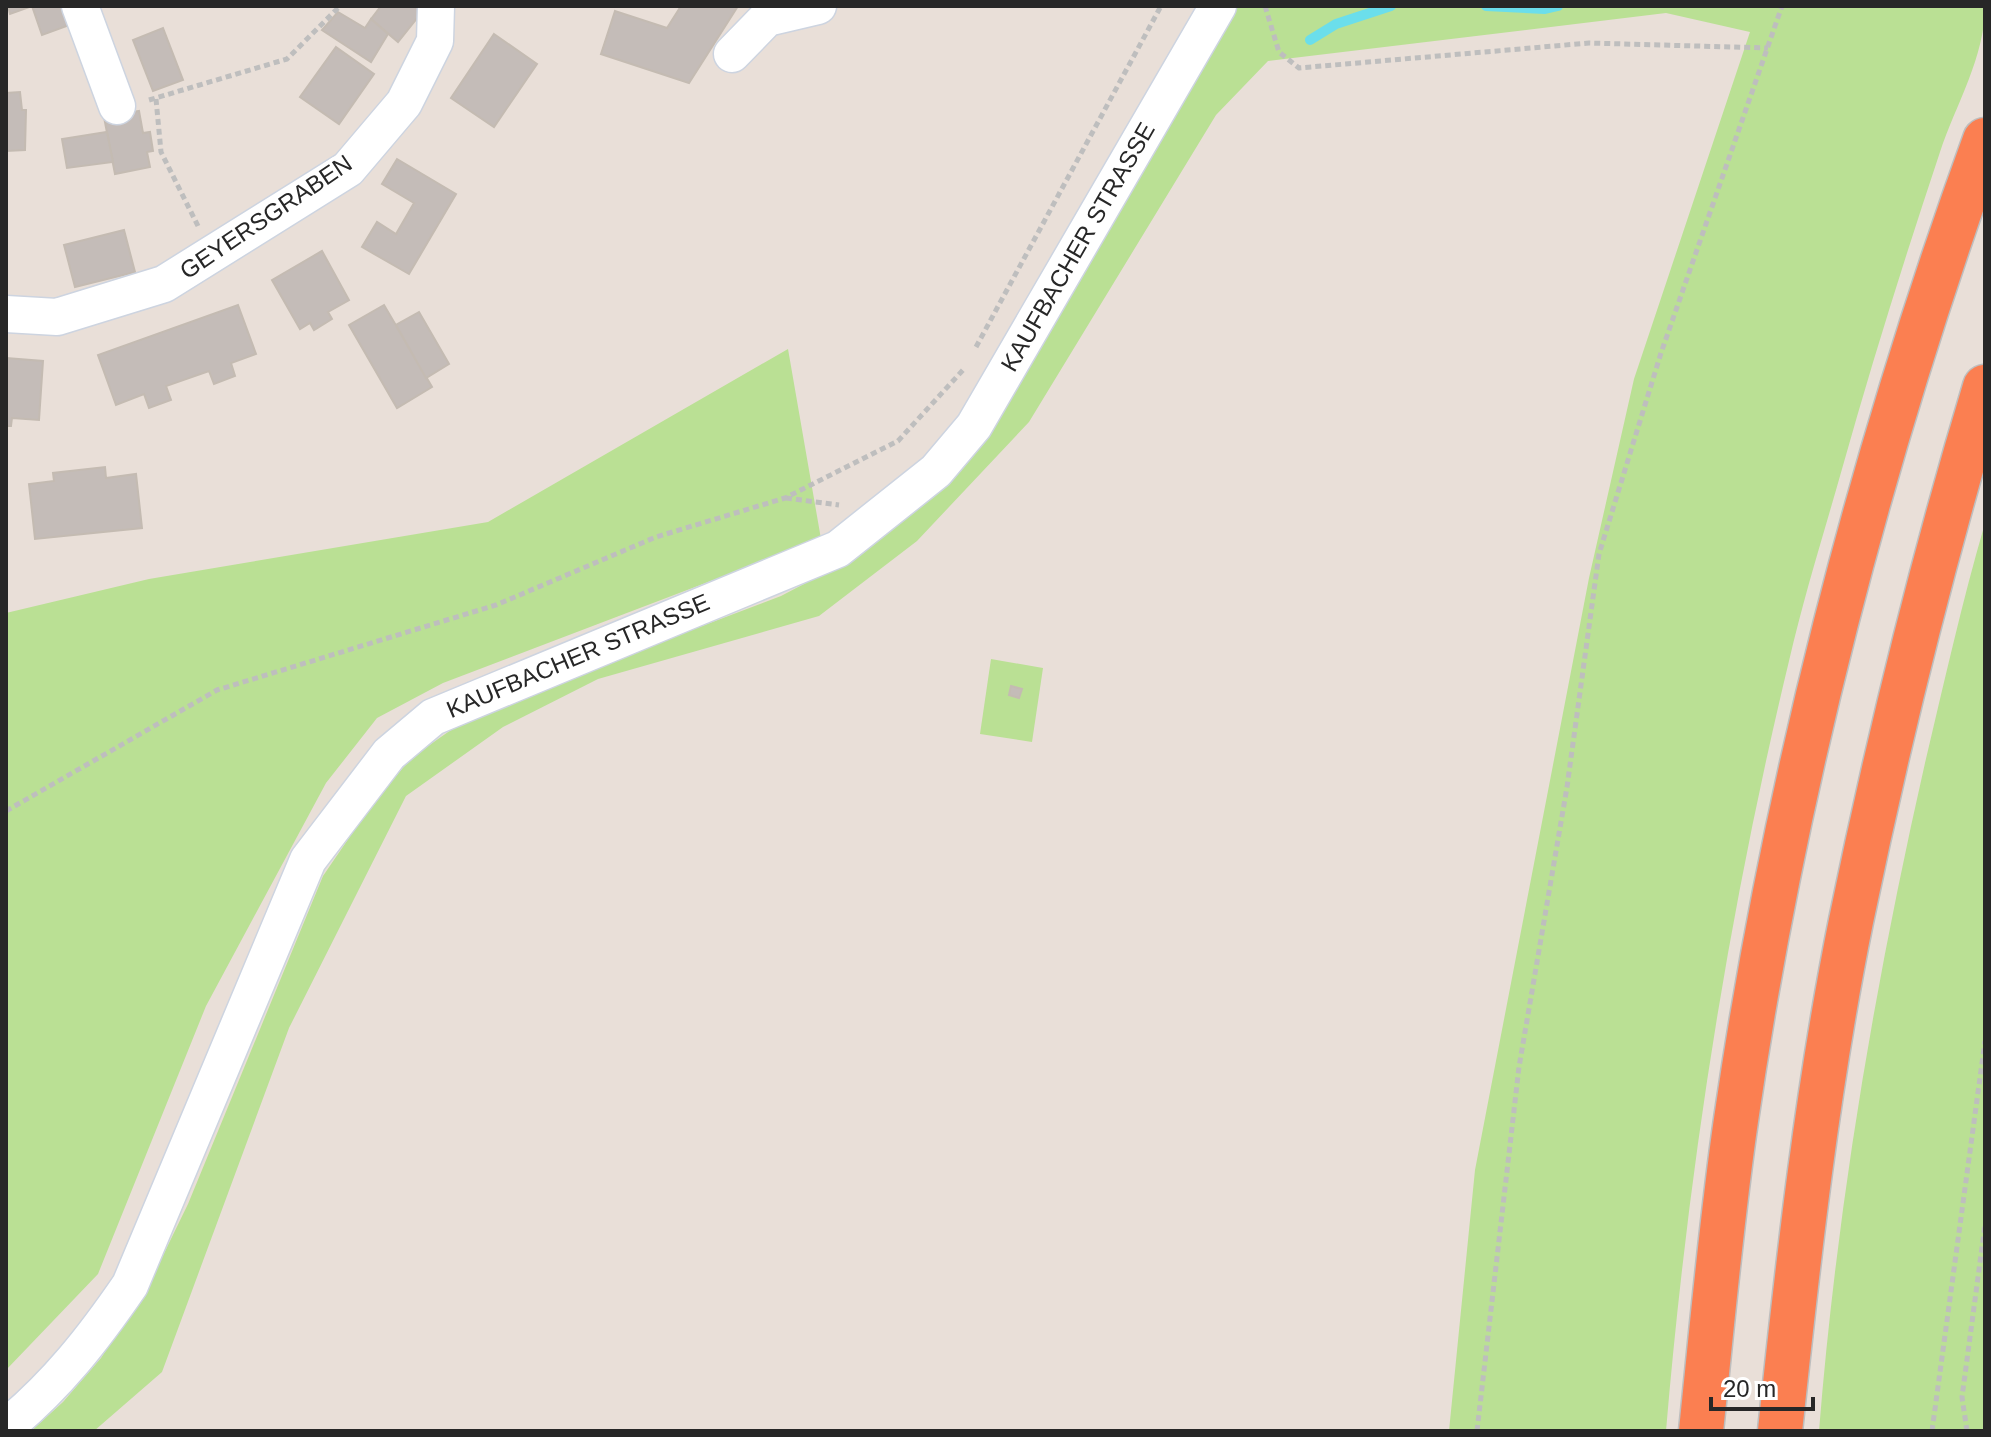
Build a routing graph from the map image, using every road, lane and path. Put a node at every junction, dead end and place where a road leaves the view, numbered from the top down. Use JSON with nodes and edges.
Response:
{"nodes":[{"id":1,"x":80,"y":6,"type":"edge"},
{"id":2,"x":340,"y":6,"type":"edge"},
{"id":3,"x":436,"y":6,"type":"edge"},
{"id":4,"x":818,"y":6,"type":"edge"},
{"id":5,"x":1161,"y":6,"type":"edge"},
{"id":6,"x":1218,"y":6,"type":"edge"},
{"id":7,"x":1265,"y":6,"type":"edge"},
{"id":8,"x":1782,"y":6,"type":"edge"},
{"id":9,"x":1768,"y":48,"type":"junction"},
{"id":10,"x":732,"y":54,"type":"dead end"},
{"id":11,"x":156,"y":99,"type":"junction"},
{"id":12,"x":117,"y":106,"type":"joint"},
{"id":13,"x":1985,"y":140,"type":"edge"},
{"id":14,"x":213,"y":256,"type":"junction"},
{"id":15,"x":6,"y":314,"type":"edge"},
{"id":16,"x":1985,"y":387,"type":"edge"},
{"id":17,"x":6,"y":811,"type":"edge"},
{"id":18,"x":1985,"y":1041,"type":"edge"},
{"id":19,"x":1985,"y":1225,"type":"edge"},
{"id":20,"x":6,"y":1427,"type":"edge"},
{"id":21,"x":1477,"y":1431,"type":"edge"},
{"id":22,"x":1701,"y":1431,"type":"edge"},
{"id":23,"x":1780,"y":1431,"type":"edge"},
{"id":24,"x":1932,"y":1431,"type":"edge"},
{"id":25,"x":1967,"y":1431,"type":"edge"}],
"edges":[{"from":1,"to":12,"type":"street"},
{"from":2,"to":11,"type":"path"},
{"from":3,"to":14,"type":"street","name":"GEYERSGRABEN"},
{"from":4,"to":10,"type":"street"},
{"from":5,"to":17,"type":"path"},
{"from":6,"to":20,"type":"street","name":"KAUFBACHER STRASSE"},
{"from":7,"to":9,"type":"path"},
{"from":8,"to":9,"type":"path"},
{"from":9,"to":21,"type":"path"},
{"from":11,"to":12,"type":"path"},
{"from":11,"to":14,"type":"path"},
{"from":13,"to":22,"type":"highway"},
{"from":14,"to":15,"type":"street","name":"GEYERSGRABEN"},
{"from":16,"to":23,"type":"highway"},
{"from":18,"to":24,"type":"path"},
{"from":19,"to":25,"type":"path"}]}
